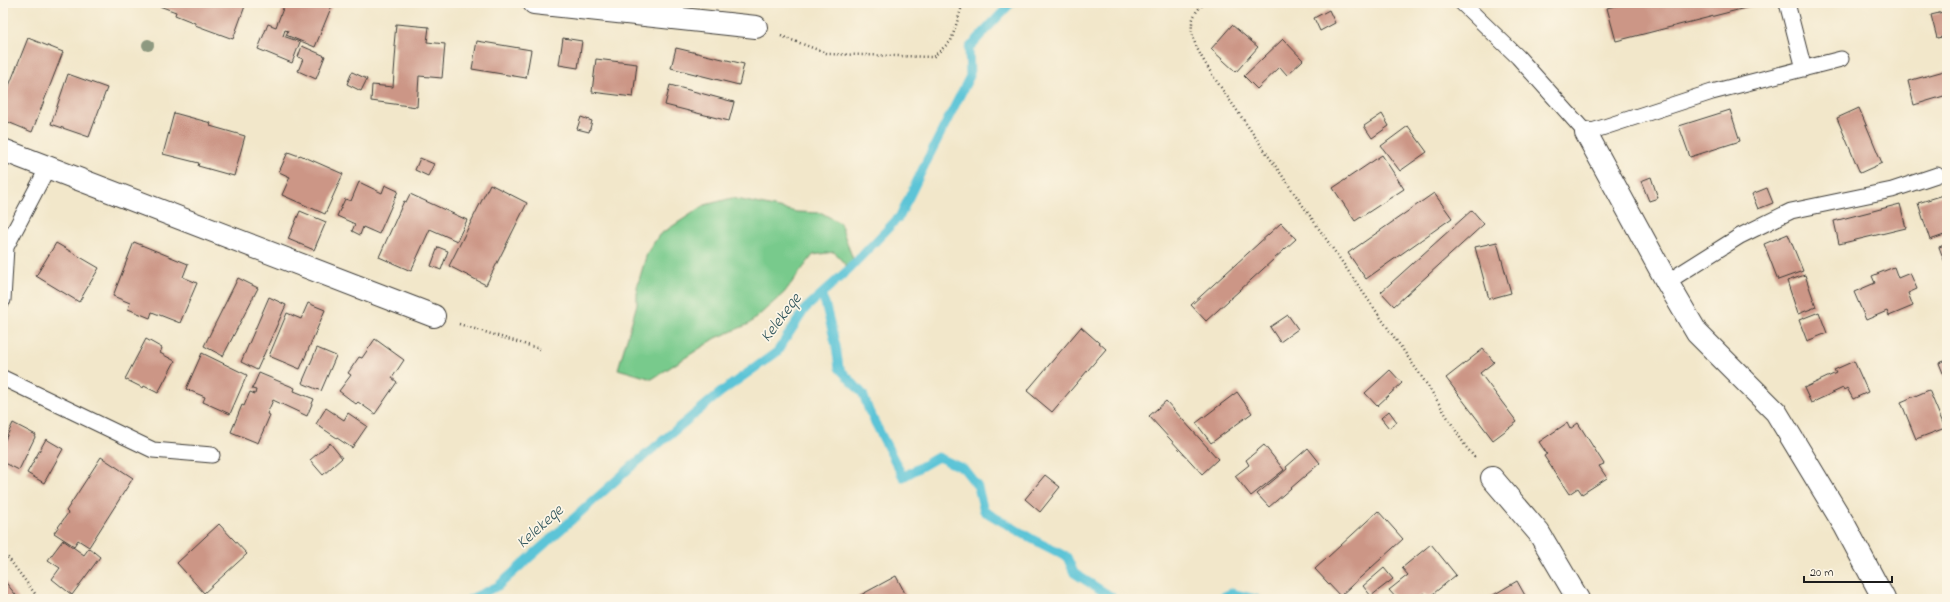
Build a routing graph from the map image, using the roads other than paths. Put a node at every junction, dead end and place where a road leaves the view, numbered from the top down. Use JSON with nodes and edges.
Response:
{"nodes":[{"id":1,"x":534,"y":3,"type":"edge"},
{"id":2,"x":1462,"y":3,"type":"edge"},
{"id":3,"x":1787,"y":3,"type":"edge"},
{"id":4,"x":756,"y":27,"type":"road end"},
{"id":5,"x":1841,"y":59,"type":"dead end"},
{"id":6,"x":1804,"y":69,"type":"junction"},
{"id":7,"x":1586,"y":133,"type":"junction"},
{"id":8,"x":3,"y":150,"type":"edge"},
{"id":9,"x":48,"y":167,"type":"junction"},
{"id":10,"x":1937,"y":176,"type":"dead end"},
{"id":11,"x":1666,"y":282,"type":"junction"},
{"id":12,"x":3,"y":300,"type":"edge"},
{"id":13,"x":434,"y":316,"type":"road end"},
{"id":14,"x":3,"y":378,"type":"edge"},
{"id":15,"x":212,"y":455,"type":"dead end"},
{"id":16,"x":1492,"y":478,"type":"road end"},
{"id":17,"x":1578,"y":599,"type":"edge"},
{"id":18,"x":1884,"y":599,"type":"edge"}],
"edges":[{"from":1,"to":4,"type":"street"},
{"from":2,"to":7,"type":"lane"},
{"from":3,"to":6,"type":"lane"},
{"from":5,"to":6,"type":"lane"},
{"from":6,"to":7,"type":"lane"},
{"from":7,"to":11,"type":"street"},
{"from":8,"to":9,"type":"street"},
{"from":9,"to":12,"type":"lane"},
{"from":9,"to":13,"type":"street"},
{"from":10,"to":11,"type":"lane"},
{"from":11,"to":18,"type":"street"},
{"from":14,"to":15,"type":"lane"},
{"from":16,"to":17,"type":"street"}]}
